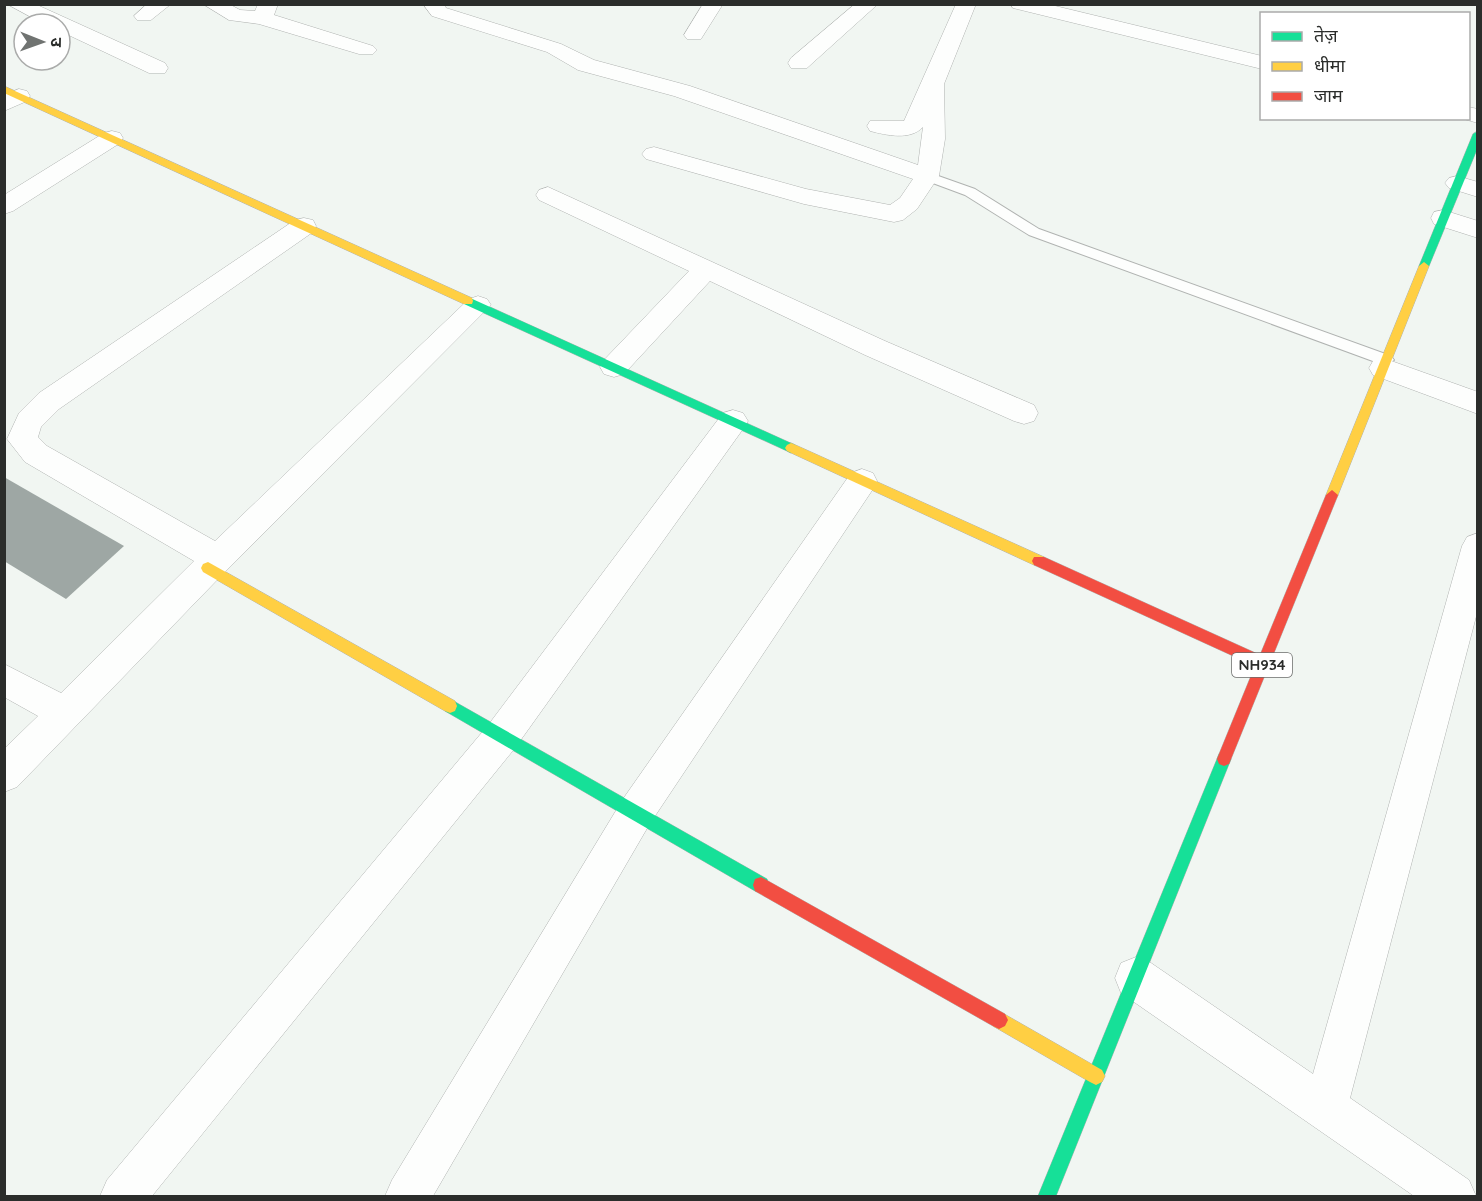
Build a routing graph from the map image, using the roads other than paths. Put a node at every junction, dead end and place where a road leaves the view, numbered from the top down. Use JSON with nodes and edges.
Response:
{"nodes":[{"id":1,"x":213,"y":4,"type":"edge"},
{"id":2,"x":433,"y":4,"type":"edge"},
{"id":3,"x":714,"y":4,"type":"edge"},
{"id":4,"x":868,"y":4,"type":"edge"},
{"id":5,"x":966,"y":4,"type":"edge"},
{"id":6,"x":1020,"y":4,"type":"edge"},
{"id":7,"x":26,"y":6,"type":"edge"},
{"id":8,"x":265,"y":11,"type":"edge"},
{"id":9,"x":4,"y":19,"type":"edge"},
{"id":10,"x":694,"y":35,"type":"dead end"},
{"id":11,"x":366,"y":50,"type":"dead end"},
{"id":12,"x":799,"y":63,"type":"dead end"},
{"id":13,"x":1260,"y":63,"type":"edge"},
{"id":14,"x":157,"y":68,"type":"dead end"},
{"id":15,"x":933,"y":84,"type":"junction"},
{"id":16,"x":9,"y":96,"type":"edge"},
{"id":17,"x":878,"y":126,"type":"dead end"},
{"id":18,"x":1478,"y":134,"type":"edge"},
{"id":19,"x":112,"y":138,"type":"junction"},
{"id":20,"x":654,"y":154,"type":"dead end"},
{"id":21,"x":927,"y":176,"type":"junction"},
{"id":22,"x":1468,"y":186,"type":"edge"},
{"id":23,"x":548,"y":195,"type":"dead end"},
{"id":24,"x":4,"y":206,"type":"edge"},
{"id":25,"x":1443,"y":218,"type":"junction"},
{"id":26,"x":304,"y":226,"type":"junction"},
{"id":27,"x":1478,"y":230,"type":"edge"},
{"id":28,"x":706,"y":269,"type":"junction"},
{"id":29,"x":478,"y":305,"type":"junction"},
{"id":30,"x":1384,"y":364,"type":"junction"},
{"id":31,"x":614,"y":367,"type":"junction"},
{"id":32,"x":1478,"y":403,"type":"edge"},
{"id":33,"x":1024,"y":413,"type":"dead end"},
{"id":34,"x":733,"y":421,"type":"junction"},
{"id":35,"x":862,"y":481,"type":"junction"},
{"id":36,"x":1478,"y":546,"type":"edge"},
{"id":37,"x":214,"y":563,"type":"junction"},
{"id":38,"x":1263,"y":663,"type":"junction"},
{"id":39,"x":4,"y":680,"type":"edge"},
{"id":40,"x":65,"y":713,"type":"junction"},
{"id":41,"x":502,"y":735,"type":"junction"},
{"id":42,"x":4,"y":775,"type":"edge"},
{"id":43,"x":636,"y":812,"type":"junction"},
{"id":44,"x":1136,"y":978,"type":"junction"},
{"id":45,"x":1096,"y":1076,"type":"junction"},
{"id":46,"x":1325,"y":1108,"type":"junction"},
{"id":47,"x":1414,"y":1184,"type":"edge"},
{"id":48,"x":123,"y":1197,"type":"edge"},
{"id":49,"x":408,"y":1197,"type":"edge"},
{"id":50,"x":1047,"y":1197,"type":"edge"},
{"id":51,"x":1453,"y":1197,"type":"edge"}],
"edges":[{"from":1,"to":8,"type":"street"},
{"from":2,"to":21,"type":"street"},
{"from":3,"to":10,"type":"street"},
{"from":4,"to":12,"type":"street"},
{"from":5,"to":15,"type":"street"},
{"from":6,"to":13,"type":"street"},
{"from":7,"to":9,"type":"street"},
{"from":7,"to":14,"type":"street"},
{"from":8,"to":11,"type":"street"},
{"from":15,"to":17,"type":"street"},
{"from":15,"to":21,"type":"street"},
{"from":16,"to":19,"type":"main road"},
{"from":18,"to":22,"type":"main road","number":"NH934"},
{"from":19,"to":24,"type":"street"},
{"from":19,"to":26,"type":"main road"},
{"from":20,"to":21,"type":"street"},
{"from":21,"to":30,"type":"lane"},
{"from":22,"to":25,"type":"main road","number":"NH934"},
{"from":23,"to":28,"type":"street"},
{"from":25,"to":27,"type":"street"},
{"from":25,"to":30,"type":"main road","number":"NH934"},
{"from":26,"to":29,"type":"main road"},
{"from":26,"to":37,"type":"street"},
{"from":28,"to":31,"type":"street"},
{"from":28,"to":33,"type":"street"},
{"from":29,"to":31,"type":"main road"},
{"from":29,"to":37,"type":"street"},
{"from":30,"to":32,"type":"street"},
{"from":30,"to":38,"type":"main road","number":"NH934"},
{"from":31,"to":34,"type":"main road"},
{"from":34,"to":35,"type":"main road"},
{"from":34,"to":41,"type":"street"},
{"from":35,"to":38,"type":"main road"},
{"from":35,"to":43,"type":"street"},
{"from":36,"to":46,"type":"street"},
{"from":37,"to":40,"type":"street"},
{"from":37,"to":41,"type":"main road"},
{"from":38,"to":44,"type":"main road","number":"NH934"},
{"from":39,"to":40,"type":"street"},
{"from":40,"to":42,"type":"street"},
{"from":41,"to":43,"type":"main road"},
{"from":41,"to":48,"type":"street"},
{"from":43,"to":45,"type":"main road"},
{"from":43,"to":49,"type":"street"},
{"from":44,"to":45,"type":"main road","number":"NH934"},
{"from":44,"to":46,"type":"street"},
{"from":45,"to":50,"type":"main road","number":"NH934"},
{"from":46,"to":47,"type":"street"},
{"from":47,"to":51,"type":"street"}]}
